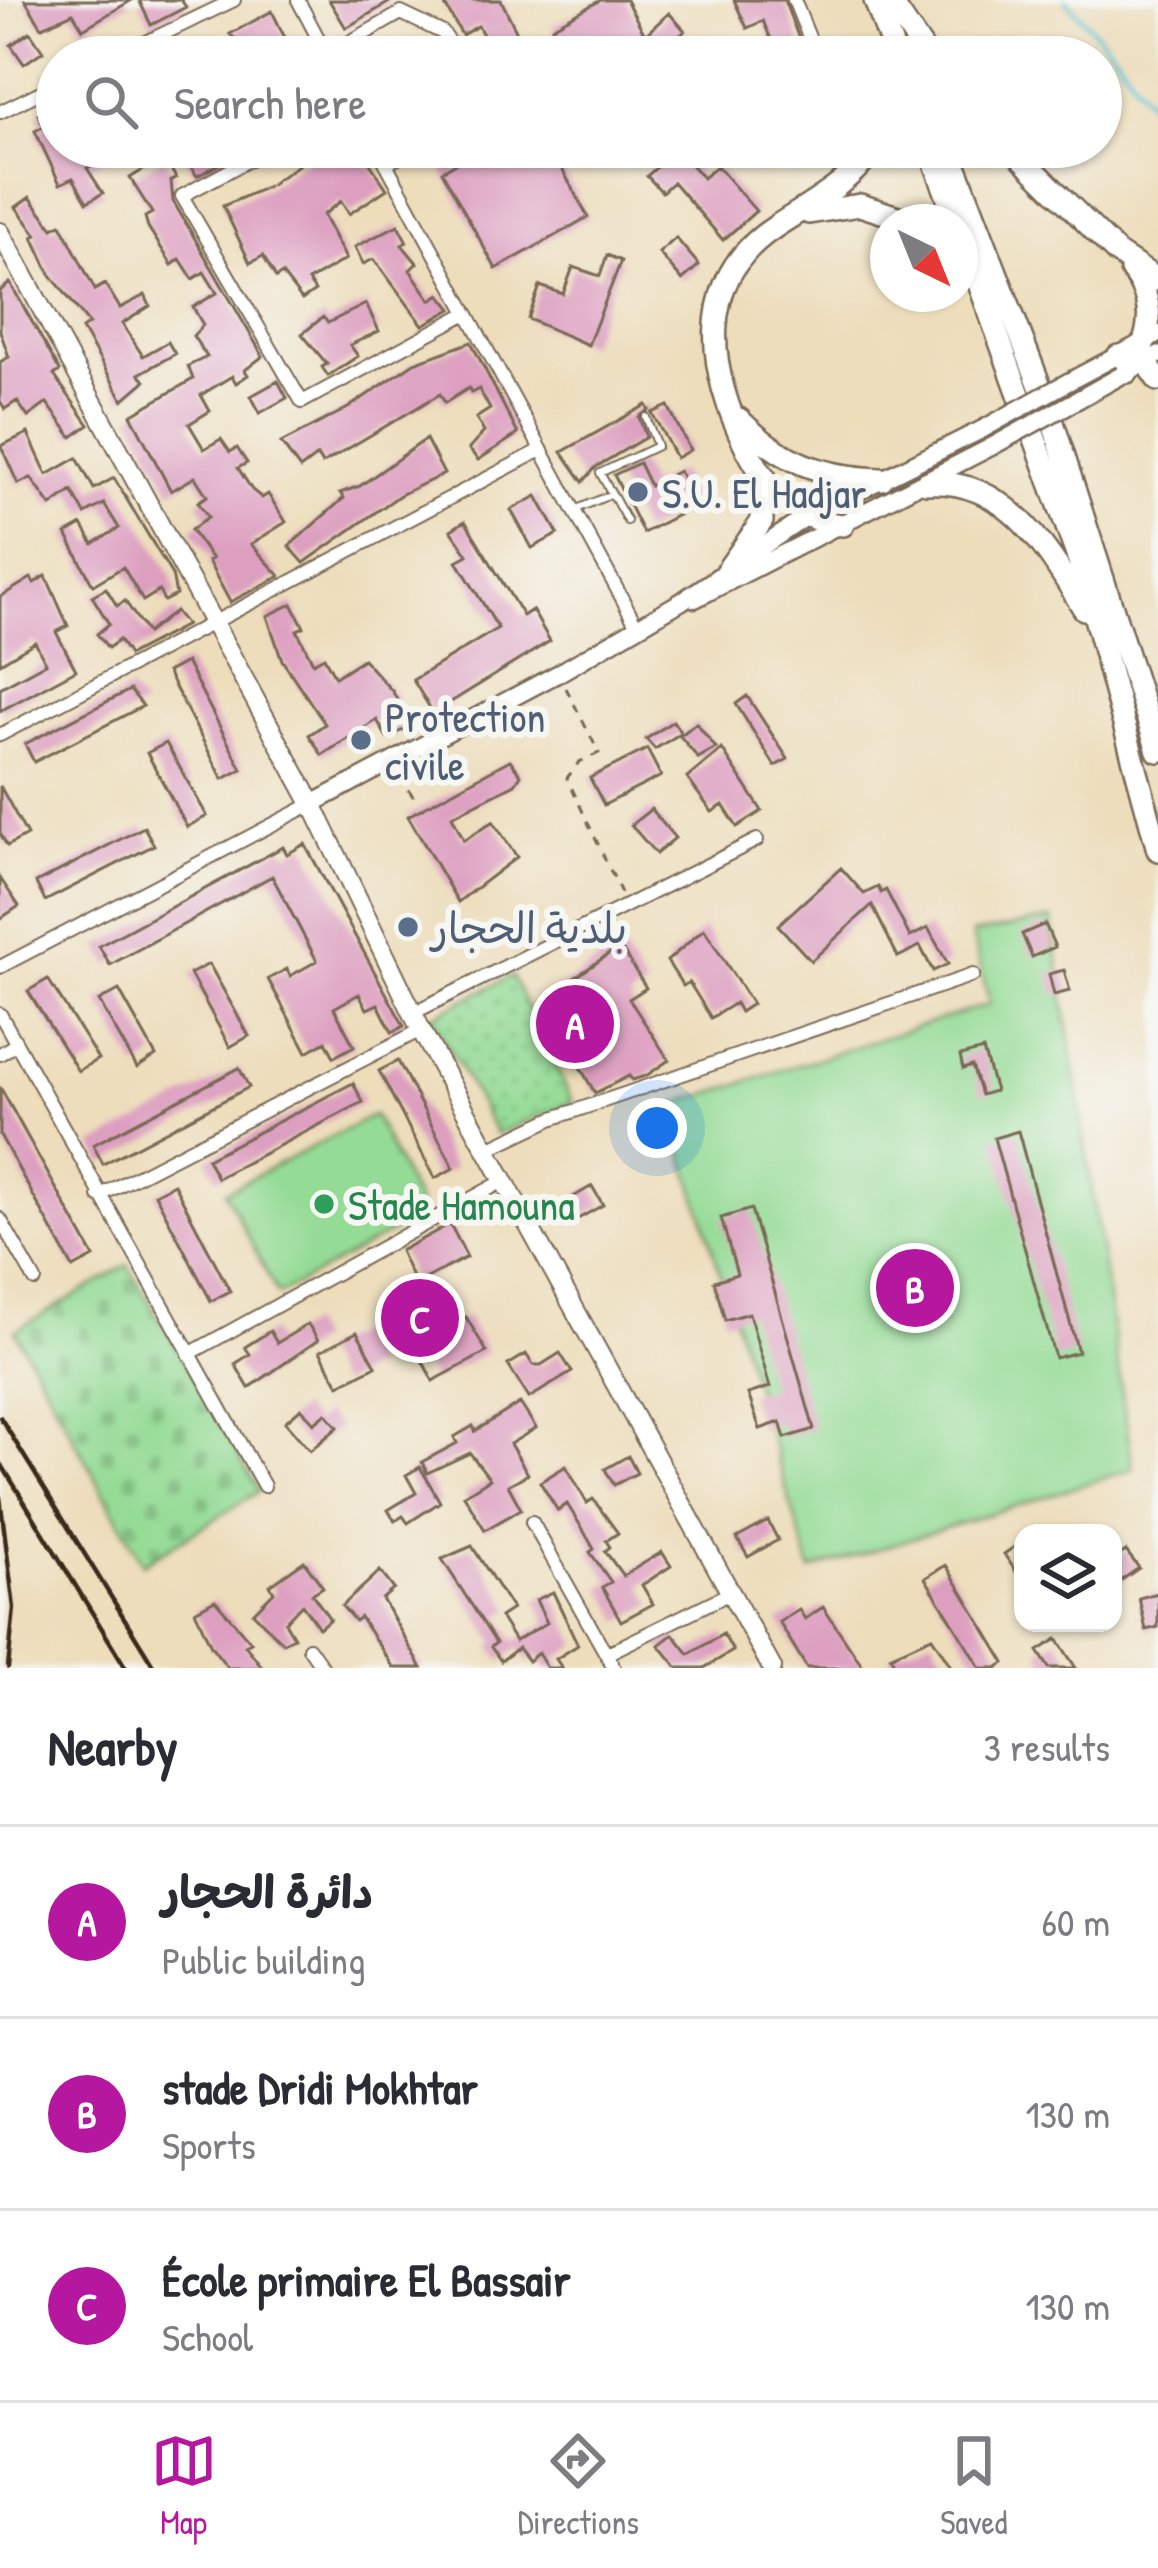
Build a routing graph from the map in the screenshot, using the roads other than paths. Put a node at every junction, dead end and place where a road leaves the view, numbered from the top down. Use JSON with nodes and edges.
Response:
{"nodes":[{"id":1,"x":234,"y":0,"type":"edge"},
{"id":2,"x":298,"y":0,"type":"edge"},
{"id":3,"x":794,"y":0,"type":"edge"},
{"id":4,"x":886,"y":1,"type":"edge"},
{"id":5,"x":159,"y":36,"type":"edge"},
{"id":6,"x":317,"y":36,"type":"edge"},
{"id":7,"x":361,"y":36,"type":"edge"},
{"id":8,"x":446,"y":36,"type":"edge"},
{"id":9,"x":809,"y":36,"type":"edge"},
{"id":10,"x":888,"y":36,"type":"edge"},
{"id":11,"x":903,"y":36,"type":"edge"},
{"id":12,"x":912,"y":36,"type":"edge"},
{"id":13,"x":36,"y":94,"type":"edge"},
{"id":14,"x":0,"y":112,"type":"edge"},
{"id":15,"x":234,"y":168,"type":"edge"},
{"id":16,"x":388,"y":168,"type":"edge"},
{"id":17,"x":846,"y":168,"type":"edge"},
{"id":18,"x":937,"y":168,"type":"edge"},
{"id":19,"x":956,"y":168,"type":"edge"},
{"id":20,"x":1032,"y":168,"type":"edge"},
{"id":21,"x":950,"y":204,"type":"edge"},
{"id":22,"x":870,"y":208,"type":"edge"},
{"id":23,"x":790,"y":218,"type":"junction"},
{"id":24,"x":0,"y":232,"type":"edge"},
{"id":25,"x":1117,"y":254,"type":"junction"},
{"id":26,"x":978,"y":279,"type":"edge"},
{"id":27,"x":1158,"y":280,"type":"edge"},
{"id":28,"x":466,"y":313,"type":"junction"},
{"id":29,"x":1144,"y":357,"type":"edge"},
{"id":30,"x":730,"y":410,"type":"junction"},
{"id":31,"x":646,"y":417,"type":"dead end"},
{"id":32,"x":541,"y":450,"type":"junction"},
{"id":33,"x":759,"y":472,"type":"junction"},
{"id":34,"x":882,"y":479,"type":"junction"},
{"id":35,"x":926,"y":483,"type":"junction"},
{"id":36,"x":612,"y":494,"type":"junction"},
{"id":37,"x":573,"y":511,"type":"junction"},
{"id":38,"x":806,"y":517,"type":"junction"},
{"id":39,"x":628,"y":521,"type":"dead end"},
{"id":40,"x":843,"y":525,"type":"junction"},
{"id":41,"x":728,"y":569,"type":"junction"},
{"id":42,"x":682,"y":602,"type":"junction"},
{"id":43,"x":214,"y":625,"type":"junction"},
{"id":44,"x":637,"y":626,"type":"junction"},
{"id":45,"x":1101,"y":635,"type":"junction"},
{"id":46,"x":0,"y":735,"type":"edge"},
{"id":47,"x":1158,"y":751,"type":"edge"},
{"id":48,"x":313,"y":804,"type":"junction"},
{"id":49,"x":757,"y":840,"type":"dead end"},
{"id":50,"x":1158,"y":850,"type":"edge"},
{"id":51,"x":0,"y":967,"type":"edge"},
{"id":52,"x":973,"y":976,"type":"dead end"},
{"id":53,"x":0,"y":1014,"type":"edge"},
{"id":54,"x":417,"y":1022,"type":"junction"},
{"id":55,"x":16,"y":1044,"type":"junction"},
{"id":56,"x":0,"y":1054,"type":"edge"},
{"id":57,"x":488,"y":1149,"type":"junction"},
{"id":58,"x":505,"y":1180,"type":"junction"},
{"id":59,"x":99,"y":1196,"type":"junction"},
{"id":60,"x":0,"y":1219,"type":"edge"},
{"id":61,"x":34,"y":1280,"type":"dead end"},
{"id":62,"x":189,"y":1354,"type":"junction"},
{"id":63,"x":264,"y":1486,"type":"dead end"},
{"id":64,"x":532,"y":1522,"type":"dead end"},
{"id":65,"x":732,"y":1592,"type":"junction"},
{"id":66,"x":309,"y":1648,"type":"dead end"},
{"id":67,"x":606,"y":1654,"type":"junction"},
{"id":68,"x":322,"y":1668,"type":"edge"},
{"id":69,"x":614,"y":1668,"type":"edge"},
{"id":70,"x":772,"y":1668,"type":"edge"}],
"edges":[{"from":1,"to":5,"type":"street"},
{"from":2,"to":6,"type":"street"},
{"from":3,"to":9,"type":"street"},
{"from":4,"to":10,"type":"highway"},
{"from":4,"to":11,"type":"highway"},
{"from":4,"to":12,"type":"highway"},
{"from":7,"to":8,"type":"street"},
{"from":13,"to":14,"type":"street"},
{"from":15,"to":28,"type":"street"},
{"from":16,"to":28,"type":"street"},
{"from":17,"to":23,"type":"highway"},
{"from":18,"to":21,"type":"highway"},
{"from":19,"to":47,"type":"highway"},
{"from":20,"to":25,"type":"highway"},
{"from":22,"to":23,"type":"highway"},
{"from":23,"to":30,"type":"highway"},
{"from":24,"to":43,"type":"main road"},
{"from":25,"to":27,"type":"highway"},
{"from":25,"to":29,"type":"highway"},
{"from":26,"to":45,"type":"highway"},
{"from":28,"to":32,"type":"street"},
{"from":29,"to":34,"type":"main road","bridge":true},
{"from":29,"to":35,"type":"main road","bridge":true},
{"from":30,"to":33,"type":"highway"},
{"from":30,"to":34,"type":"highway"},
{"from":31,"to":36,"type":"lane"},
{"from":32,"to":37,"type":"street"},
{"from":32,"to":43,"type":"street"},
{"from":33,"to":38,"type":"highway"},
{"from":33,"to":41,"type":"highway"},
{"from":34,"to":38,"type":"main road"},
{"from":35,"to":40,"type":"main road"},
{"from":35,"to":45,"type":"highway"},
{"from":36,"to":37,"type":"lane"},
{"from":36,"to":39,"type":"lane"},
{"from":37,"to":44,"type":"street"},
{"from":38,"to":40,"type":"highway"},
{"from":38,"to":41,"type":"main road"},
{"from":40,"to":42,"type":"main road"},
{"from":41,"to":42,"type":"main road"},
{"from":42,"to":44,"type":"main road"},
{"from":43,"to":46,"type":"street"},
{"from":43,"to":48,"type":"main road"},
{"from":44,"to":48,"type":"main road"},
{"from":45,"to":50,"type":"highway"},
{"from":48,"to":51,"type":"street"},
{"from":48,"to":54,"type":"main road"},
{"from":49,"to":54,"type":"street"},
{"from":52,"to":57,"type":"street"},
{"from":53,"to":55,"type":"street"},
{"from":54,"to":57,"type":"main road"},
{"from":54,"to":59,"type":"street"},
{"from":55,"to":56,"type":"street"},
{"from":55,"to":59,"type":"street"},
{"from":57,"to":58,"type":"main road"},
{"from":58,"to":62,"type":"street"},
{"from":58,"to":65,"type":"main road"},
{"from":59,"to":62,"type":"street"},
{"from":60,"to":61,"type":"street"},
{"from":62,"to":63,"type":"street"},
{"from":64,"to":67,"type":"street"},
{"from":65,"to":67,"type":"street"},
{"from":65,"to":70,"type":"main road"},
{"from":66,"to":68,"type":"street"},
{"from":67,"to":69,"type":"street"}]}
